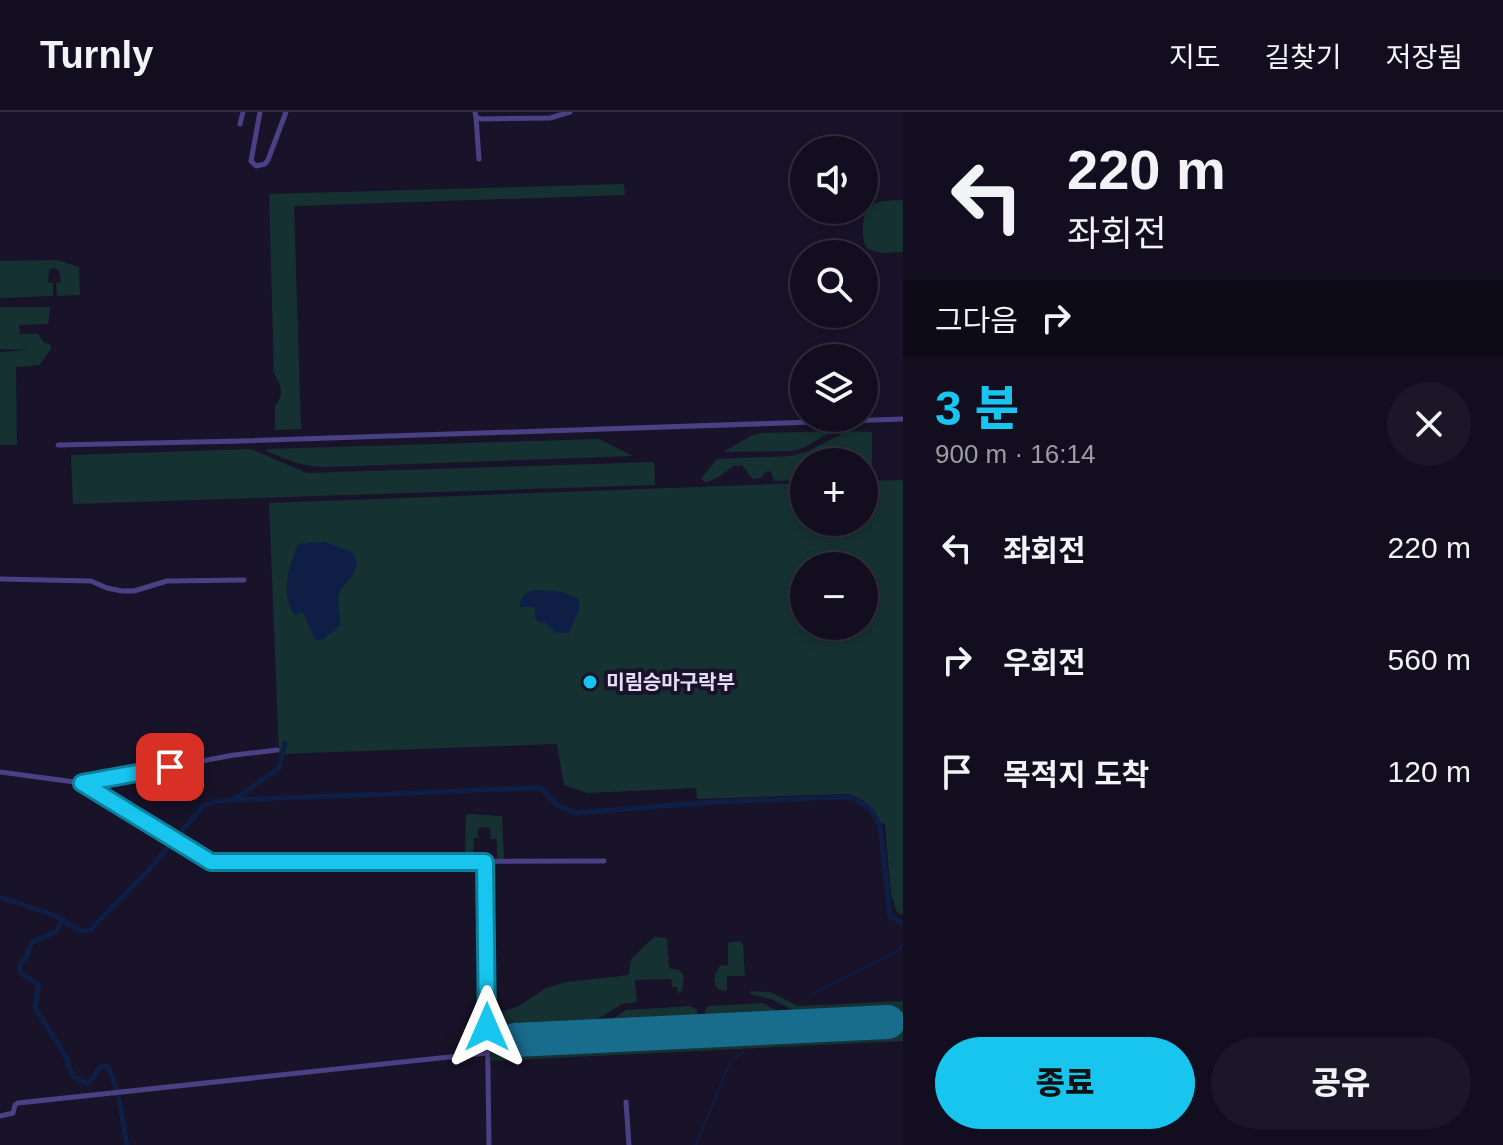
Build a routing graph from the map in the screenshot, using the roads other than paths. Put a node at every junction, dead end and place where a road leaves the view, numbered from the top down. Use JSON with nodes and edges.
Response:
{"nodes":[{"id":1,"x":243,"y":112,"type":"edge"},
{"id":2,"x":260,"y":112,"type":"edge"},
{"id":3,"x":286,"y":112,"type":"edge"},
{"id":4,"x":570,"y":112,"type":"edge"},
{"id":5,"x":476,"y":114,"type":"edge"},
{"id":6,"x":558,"y":114,"type":"edge"},
{"id":7,"x":240,"y":124,"type":"dead end"},
{"id":8,"x":479,"y":159,"type":"dead end"},
{"id":9,"x":903,"y":419,"type":"edge"},
{"id":10,"x":58,"y":445,"type":"dead end"},
{"id":11,"x":0,"y":579,"type":"edge"},
{"id":12,"x":244,"y":580,"type":"dead end"},
{"id":13,"x":277,"y":750,"type":"dead end"},
{"id":14,"x":0,"y":772,"type":"edge"},
{"id":15,"x":82,"y":783,"type":"junction"},
{"id":16,"x":604,"y":861,"type":"dead end"},
{"id":17,"x":485,"y":862,"type":"junction"},
{"id":18,"x":487,"y":1053,"type":"junction"},
{"id":19,"x":626,"y":1102,"type":"dead end"},
{"id":20,"x":0,"y":1116,"type":"edge"},
{"id":21,"x":489,"y":1145,"type":"edge"},
{"id":22,"x":629,"y":1145,"type":"edge"}],
"edges":[{"from":1,"to":7,"type":"street"},
{"from":2,"to":3,"type":"street"},
{"from":4,"to":6,"type":"street"},
{"from":5,"to":6,"type":"street"},
{"from":5,"to":8,"type":"street"},
{"from":9,"to":10,"type":"street"},
{"from":11,"to":12,"type":"street"},
{"from":13,"to":15,"type":"street"},
{"from":14,"to":15,"type":"street"},
{"from":15,"to":17,"type":"street"},
{"from":16,"to":17,"type":"street"},
{"from":17,"to":18,"type":"street"},
{"from":18,"to":20,"type":"street"},
{"from":18,"to":21,"type":"street"},
{"from":19,"to":22,"type":"street"}]}
